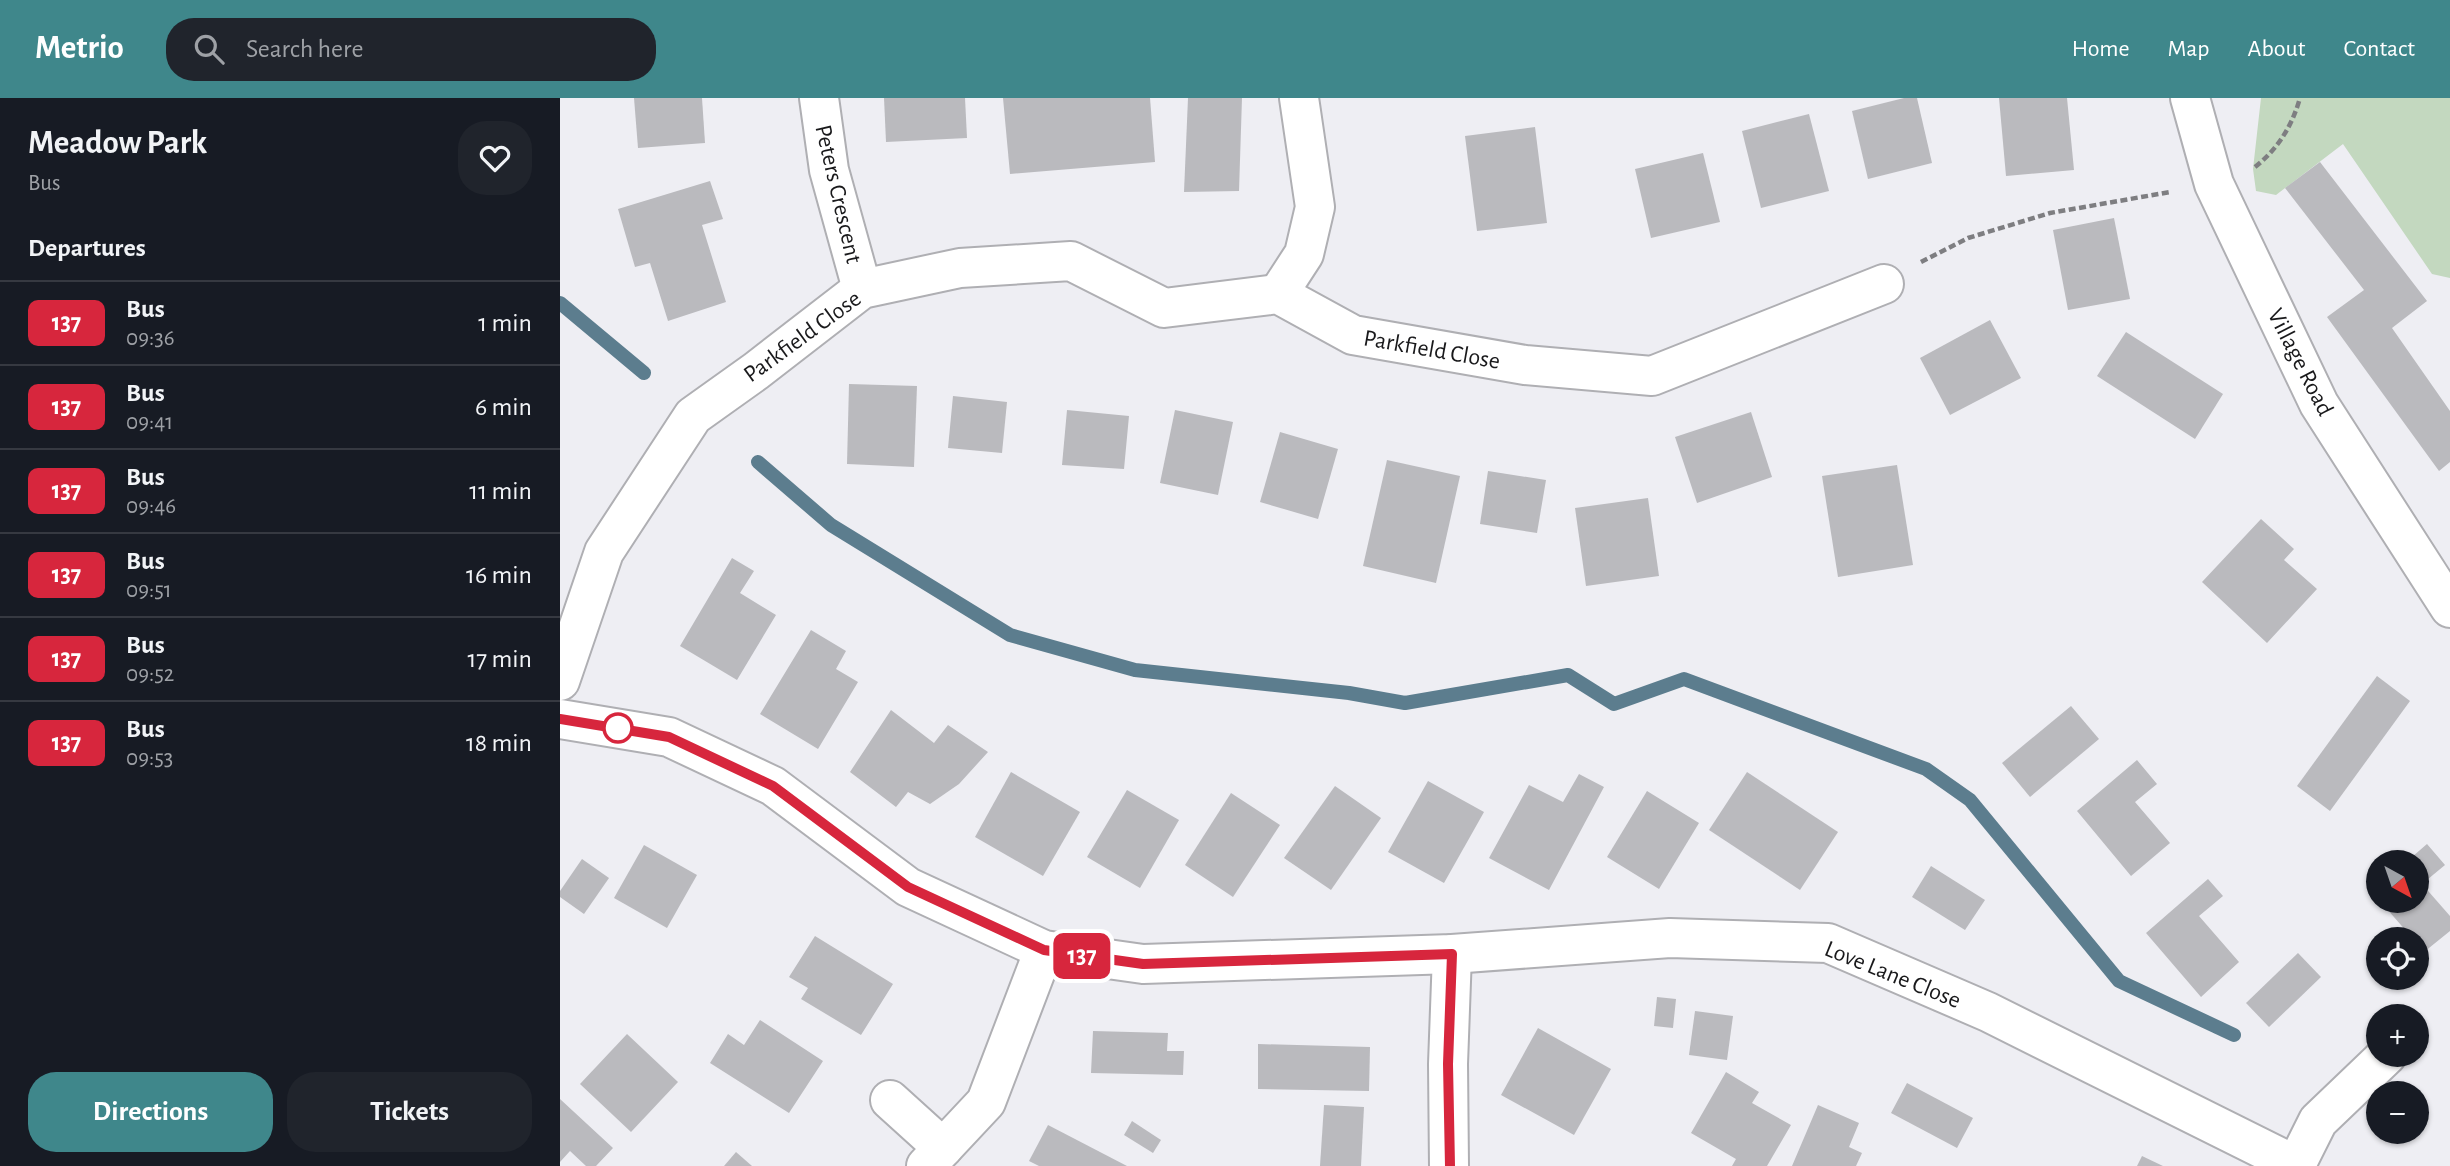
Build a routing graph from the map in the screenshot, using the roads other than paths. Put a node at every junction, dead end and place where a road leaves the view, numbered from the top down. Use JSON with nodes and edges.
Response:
{"nodes":[{"id":1,"x":818,"y":98,"type":"edge"},
{"id":2,"x":1299,"y":98,"type":"edge"},
{"id":3,"x":2190,"y":98,"type":"edge"},
{"id":4,"x":1884,"y":284,"type":"road end"},
{"id":5,"x":862,"y":289,"type":"junction"},
{"id":6,"x":1278,"y":294,"type":"junction"},
{"id":7,"x":2450,"y":608,"type":"edge"},
{"id":8,"x":560,"y":681,"type":"edge"},
{"id":9,"x":560,"y":719,"type":"edge"},
{"id":10,"x":1044,"y":950,"type":"junction"},
{"id":11,"x":1452,"y":954,"type":"junction"},
{"id":12,"x":2374,"y":1067,"type":"edge"},
{"id":13,"x":890,"y":1100,"type":"dead end"},
{"id":14,"x":935,"y":1157,"type":"edge"},
{"id":15,"x":1450,"y":1166,"type":"edge"},
{"id":16,"x":2296,"y":1166,"type":"edge"}],
"edges":[{"from":1,"to":5,"type":"street","name":"Peters Crescent"},
{"from":2,"to":6,"type":"street"},
{"from":3,"to":7,"type":"street","name":"Village Road"},
{"from":4,"to":6,"type":"street","name":"Parkfield Close"},
{"from":5,"to":6,"type":"street","name":"Parkfield Close"},
{"from":5,"to":8,"type":"street","name":"Parkfield Close"},
{"from":9,"to":10,"type":"street","name":"Love Lane Close"},
{"from":10,"to":11,"type":"street","name":"Love Lane Close"},
{"from":10,"to":14,"type":"street"},
{"from":11,"to":15,"type":"street"},
{"from":11,"to":16,"type":"street","name":"Love Lane Close"},
{"from":12,"to":16,"type":"street"},
{"from":13,"to":14,"type":"street"}]}
